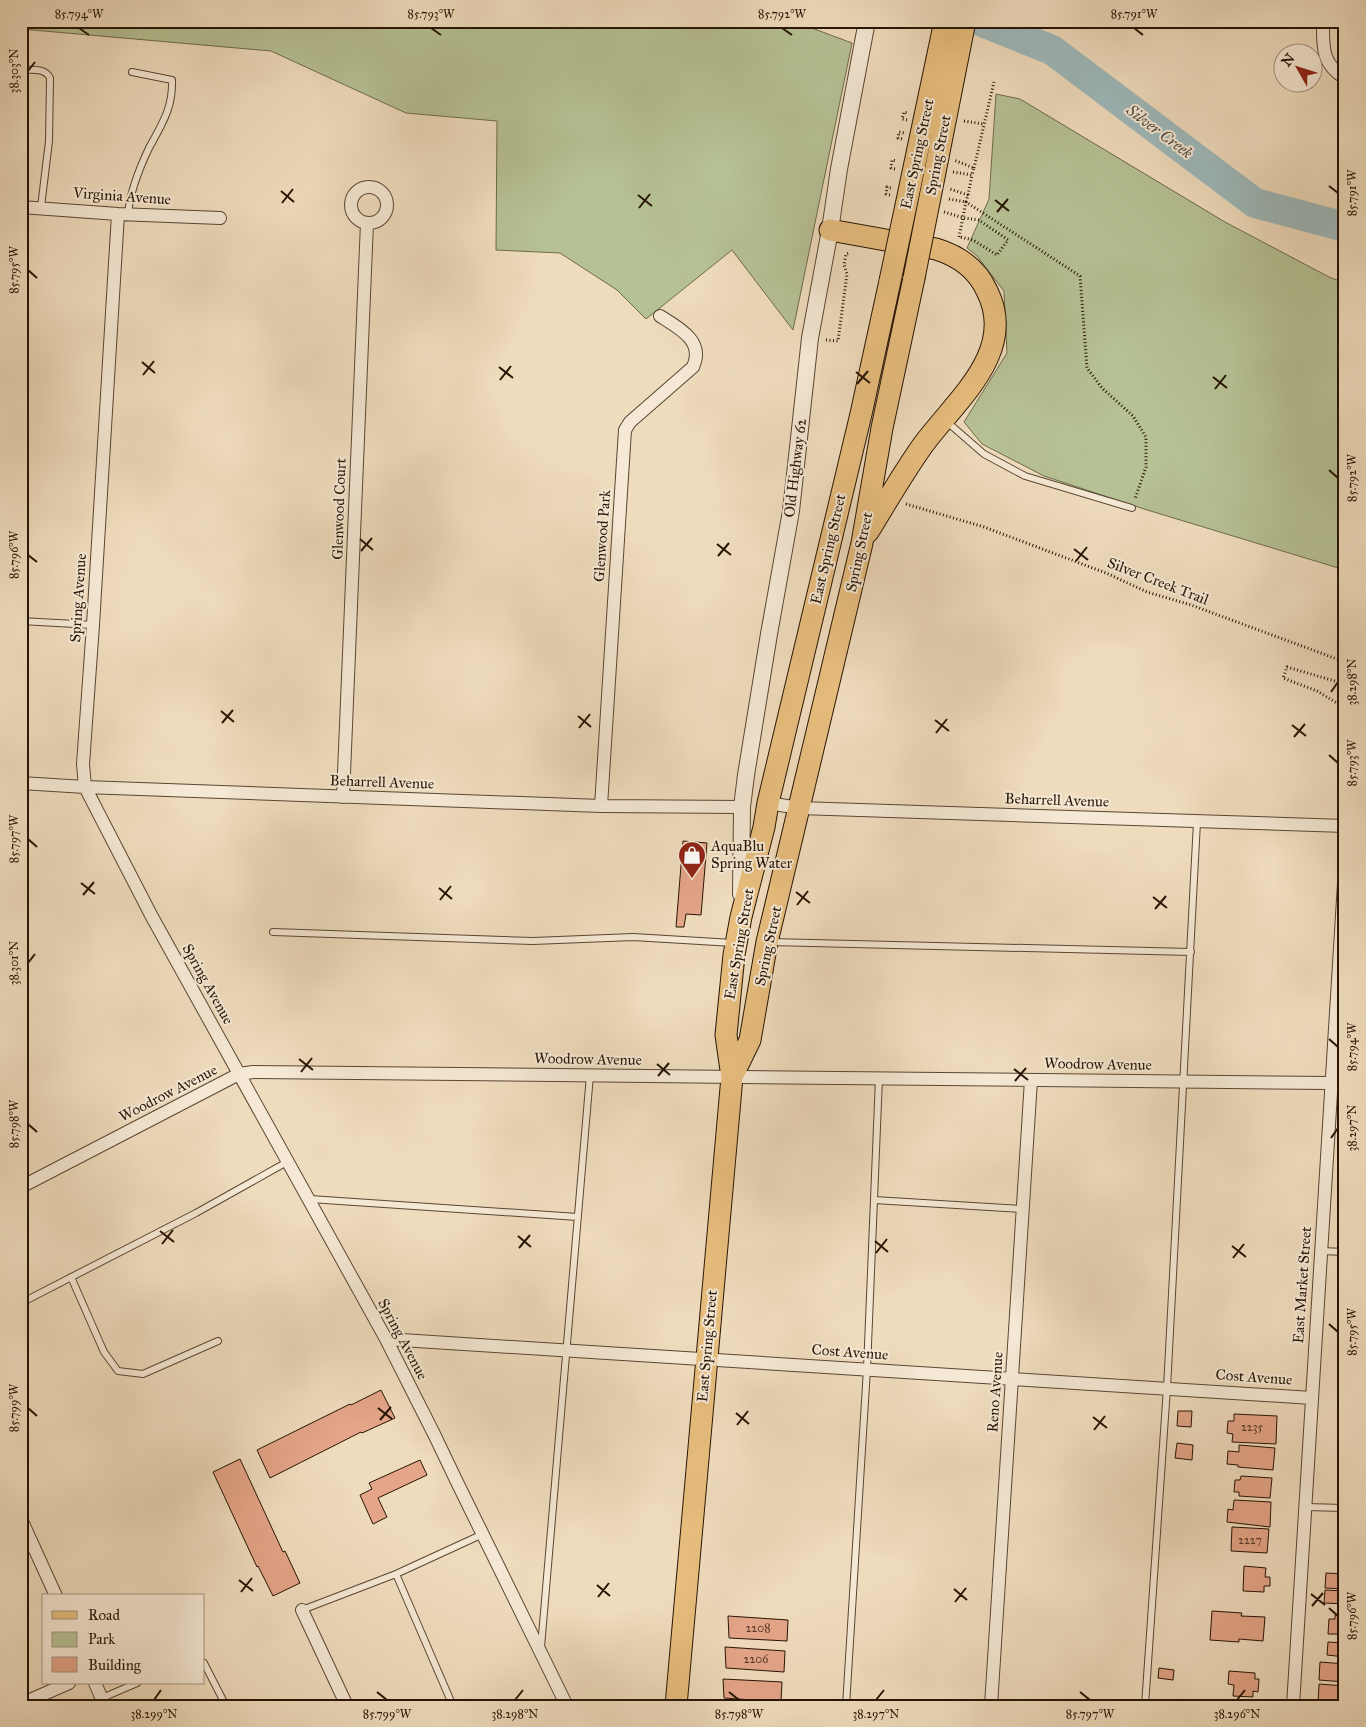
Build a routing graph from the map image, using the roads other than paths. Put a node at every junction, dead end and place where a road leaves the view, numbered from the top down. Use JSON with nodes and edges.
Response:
{"nodes":[{"id":1,"x":867,"y":21,"type":"edge"},
{"id":2,"x":946,"y":21,"type":"edge"},
{"id":3,"x":965,"y":21,"type":"edge"},
{"id":4,"x":1324,"y":21,"type":"edge"},
{"id":5,"x":23,"y":70,"type":"dead end"},
{"id":6,"x":132,"y":72,"type":"dead end"},
{"id":7,"x":1345,"y":78,"type":"edge"},
{"id":8,"x":21,"y":206,"type":"edge"},
{"id":9,"x":41,"y":207,"type":"junction"},
{"id":10,"x":123,"y":214,"type":"junction"},
{"id":11,"x":220,"y":218,"type":"dead end"},
{"id":12,"x":367,"y":223,"type":"dead end"},
{"id":13,"x":830,"y":230,"type":"junction"},
{"id":14,"x":660,"y":316,"type":"dead end"},
{"id":15,"x":944,"y":420,"type":"junction"},
{"id":16,"x":1132,"y":508,"type":"road end"},
{"id":17,"x":862,"y":543,"type":"junction"},
{"id":18,"x":21,"y":621,"type":"edge"},
{"id":19,"x":93,"y":625,"type":"junction"},
{"id":20,"x":21,"y":783,"type":"edge"},
{"id":21,"x":85,"y":787,"type":"junction"},
{"id":22,"x":343,"y":797,"type":"junction"},
{"id":23,"x":768,"y":803,"type":"junction"},
{"id":24,"x":601,"y":806,"type":"junction"},
{"id":25,"x":742,"y":807,"type":"junction"},
{"id":26,"x":799,"y":808,"type":"junction"},
{"id":27,"x":1197,"y":822,"type":"junction"},
{"id":28,"x":1345,"y":826,"type":"edge"},
{"id":29,"x":1345,"y":867,"type":"edge"},
{"id":30,"x":741,"y":917,"type":"junction"},
{"id":31,"x":273,"y":932,"type":"dead end"},
{"id":32,"x":767,"y":942,"type":"junction"},
{"id":33,"x":736,"y":943,"type":"junction"},
{"id":34,"x":1191,"y":952,"type":"junction"},
{"id":35,"x":239,"y":1074,"type":"junction"},
{"id":36,"x":590,"y":1075,"type":"junction"},
{"id":37,"x":732,"y":1077,"type":"junction"},
{"id":38,"x":879,"y":1078,"type":"junction"},
{"id":39,"x":1031,"y":1080,"type":"junction"},
{"id":40,"x":1184,"y":1082,"type":"junction"},
{"id":41,"x":1331,"y":1083,"type":"junction"},
{"id":42,"x":287,"y":1162,"type":"junction"},
{"id":43,"x":21,"y":1187,"type":"edge"},
{"id":44,"x":308,"y":1199,"type":"junction"},
{"id":45,"x":874,"y":1200,"type":"junction"},
{"id":46,"x":1023,"y":1209,"type":"junction"},
{"id":47,"x":578,"y":1217,"type":"junction"},
{"id":48,"x":1321,"y":1251,"type":"junction"},
{"id":49,"x":1345,"y":1252,"type":"edge"},
{"id":50,"x":71,"y":1277,"type":"junction"},
{"id":51,"x":21,"y":1302,"type":"edge"},
{"id":52,"x":386,"y":1339,"type":"junction"},
{"id":53,"x":218,"y":1341,"type":"dead end"},
{"id":54,"x":566,"y":1350,"type":"junction"},
{"id":55,"x":706,"y":1359,"type":"junction"},
{"id":56,"x":867,"y":1369,"type":"junction"},
{"id":57,"x":1012,"y":1378,"type":"junction"},
{"id":58,"x":1167,"y":1388,"type":"junction"},
{"id":59,"x":1312,"y":1398,"type":"junction"},
{"id":60,"x":1305,"y":1507,"type":"junction"},
{"id":61,"x":1345,"y":1508,"type":"edge"},
{"id":62,"x":21,"y":1519,"type":"edge"},
{"id":63,"x":483,"y":1534,"type":"junction"},
{"id":64,"x":396,"y":1574,"type":"junction"},
{"id":65,"x":55,"y":1594,"type":"edge"},
{"id":66,"x":302,"y":1610,"type":"joint"},
{"id":67,"x":540,"y":1651,"type":"junction"},
{"id":68,"x":205,"y":1665,"type":"edge"},
{"id":69,"x":67,"y":1684,"type":"edge"},
{"id":70,"x":95,"y":1684,"type":"edge"},
{"id":71,"x":135,"y":1684,"type":"edge"},
{"id":72,"x":103,"y":1702,"type":"edge"},
{"id":73,"x":21,"y":1704,"type":"edge"},
{"id":74,"x":226,"y":1706,"type":"edge"},
{"id":75,"x":347,"y":1706,"type":"edge"},
{"id":76,"x":453,"y":1706,"type":"edge"},
{"id":77,"x":567,"y":1706,"type":"edge"},
{"id":78,"x":676,"y":1706,"type":"edge"},
{"id":79,"x":846,"y":1706,"type":"edge"},
{"id":80,"x":991,"y":1706,"type":"edge"},
{"id":81,"x":1145,"y":1706,"type":"edge"},
{"id":82,"x":1293,"y":1706,"type":"edge"}],
"edges":[{"from":1,"to":13,"type":"street","name":"Old Highway 62"},
{"from":2,"to":23,"type":"main road","name":"East Spring Street","bridge":true},
{"from":3,"to":17,"type":"main road","name":"Spring Street","bridge":true},
{"from":4,"to":7,"type":"street"},
{"from":5,"to":9,"type":"lane"},
{"from":6,"to":10,"type":"lane"},
{"from":8,"to":9,"type":"street","name":"Virginia Avenue"},
{"from":9,"to":10,"type":"street","name":"Virginia Avenue"},
{"from":10,"to":11,"type":"street","name":"Virginia Avenue"},
{"from":10,"to":19,"type":"street","name":"Spring Avenue"},
{"from":12,"to":22,"type":"street","name":"Glenwood Court"},
{"from":13,"to":15,"type":"main road"},
{"from":13,"to":25,"type":"street","name":"Old Highway 62"},
{"from":14,"to":24,"type":"street","name":"Glenwood Park"},
{"from":15,"to":16,"type":"lane"},
{"from":15,"to":17,"type":"main road"},
{"from":17,"to":26,"type":"main road","name":"Spring Street"},
{"from":18,"to":19,"type":"lane"},
{"from":19,"to":21,"type":"street","name":"Spring Avenue"},
{"from":20,"to":21,"type":"street","name":"Beharrell Avenue"},
{"from":21,"to":22,"type":"street","name":"Beharrell Avenue"},
{"from":21,"to":35,"type":"street","name":"Spring Avenue"},
{"from":22,"to":24,"type":"street","name":"Beharrell Avenue"},
{"from":23,"to":26,"type":"street","name":"Beharrell Avenue"},
{"from":23,"to":30,"type":"main road","name":"East Spring Street"},
{"from":24,"to":25,"type":"street","name":"Beharrell Avenue"},
{"from":25,"to":30,"type":"street","name":"Old Highway 62"},
{"from":26,"to":27,"type":"street","name":"Beharrell Avenue"},
{"from":26,"to":32,"type":"main road","name":"Spring Street"},
{"from":27,"to":28,"type":"street","name":"Beharrell Avenue"},
{"from":27,"to":34,"type":"lane"},
{"from":29,"to":41,"type":"street","name":"East Market Street"},
{"from":30,"to":33,"type":"main road","name":"East Spring Street"},
{"from":31,"to":33,"type":"lane"},
{"from":32,"to":34,"type":"lane"},
{"from":32,"to":37,"type":"main road","name":"Spring Street"},
{"from":33,"to":37,"type":"main road","name":"East Spring Street"},
{"from":34,"to":40,"type":"lane"},
{"from":35,"to":36,"type":"street","name":"Woodrow Avenue"},
{"from":35,"to":42,"type":"street","name":"Spring Avenue"},
{"from":35,"to":43,"type":"street","name":"Woodrow Avenue"},
{"from":36,"to":37,"type":"street","name":"Woodrow Avenue"},
{"from":36,"to":47,"type":"lane"},
{"from":37,"to":38,"type":"street","name":"Woodrow Avenue"},
{"from":37,"to":55,"type":"main road","name":"East Spring Street"},
{"from":38,"to":39,"type":"street","name":"Woodrow Avenue"},
{"from":38,"to":45,"type":"lane"},
{"from":39,"to":40,"type":"street","name":"Woodrow Avenue"},
{"from":39,"to":46,"type":"street","name":"Reno Avenue"},
{"from":40,"to":41,"type":"street","name":"Woodrow Avenue"},
{"from":40,"to":58,"type":"lane"},
{"from":41,"to":48,"type":"street","name":"East Market Street"},
{"from":42,"to":44,"type":"street","name":"Spring Avenue"},
{"from":42,"to":50,"type":"lane"},
{"from":44,"to":47,"type":"lane"},
{"from":44,"to":52,"type":"street","name":"Spring Avenue"},
{"from":45,"to":46,"type":"lane"},
{"from":45,"to":56,"type":"lane"},
{"from":46,"to":57,"type":"street","name":"Reno Avenue"},
{"from":47,"to":54,"type":"lane"},
{"from":48,"to":49,"type":"lane"},
{"from":48,"to":59,"type":"street","name":"East Market Street"},
{"from":50,"to":51,"type":"lane"},
{"from":50,"to":53,"type":"lane"},
{"from":52,"to":54,"type":"street","name":"Cost Avenue"},
{"from":52,"to":63,"type":"street","name":"Spring Avenue"},
{"from":54,"to":55,"type":"street","name":"Cost Avenue"},
{"from":54,"to":67,"type":"lane"},
{"from":55,"to":56,"type":"street","name":"Cost Avenue"},
{"from":55,"to":78,"type":"main road","name":"East Spring Street"},
{"from":56,"to":57,"type":"street","name":"Cost Avenue"},
{"from":56,"to":79,"type":"lane"},
{"from":57,"to":58,"type":"street","name":"Cost Avenue"},
{"from":57,"to":80,"type":"street","name":"Reno Avenue"},
{"from":58,"to":59,"type":"street","name":"Cost Avenue"},
{"from":58,"to":81,"type":"lane"},
{"from":59,"to":60,"type":"street","name":"East Market Street"},
{"from":60,"to":61,"type":"lane"},
{"from":60,"to":82,"type":"street","name":"East Market Street"},
{"from":62,"to":65,"type":"street"},
{"from":63,"to":64,"type":"lane"},
{"from":63,"to":67,"type":"street","name":"Spring Avenue"},
{"from":64,"to":66,"type":"lane"},
{"from":64,"to":76,"type":"lane"},
{"from":66,"to":75,"type":"street"},
{"from":67,"to":77,"type":"street","name":"Spring Avenue"},
{"from":68,"to":74,"type":"lane"},
{"from":69,"to":73,"type":"street"},
{"from":70,"to":72,"type":"street"},
{"from":71,"to":72,"type":"lane"}]}
